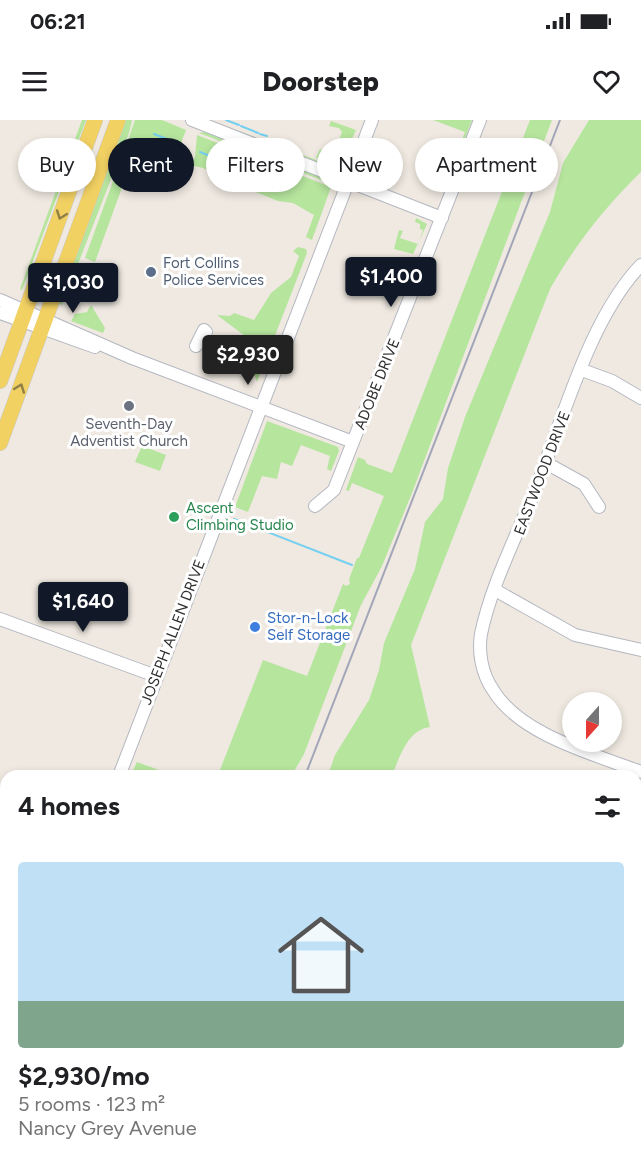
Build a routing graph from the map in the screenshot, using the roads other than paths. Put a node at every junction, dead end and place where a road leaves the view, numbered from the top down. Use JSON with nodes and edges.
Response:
{"nodes":[{"id":1,"x":96,"y":120,"type":"edge"},
{"id":2,"x":109,"y":120,"type":"edge"},
{"id":3,"x":118,"y":120,"type":"edge"},
{"id":4,"x":192,"y":120,"type":"edge"},
{"id":5,"x":372,"y":120,"type":"edge"},
{"id":6,"x":480,"y":120,"type":"edge"},
{"id":7,"x":365,"y":138,"type":"edge"},
{"id":8,"x":96,"y":155,"type":"edge"},
{"id":9,"x":317,"y":169,"type":"edge"},
{"id":10,"x":96,"y":181,"type":"edge"},
{"id":11,"x":92,"y":192,"type":"edge"},
{"id":12,"x":344,"y":192,"type":"edge"},
{"id":13,"x":376,"y":192,"type":"edge"},
{"id":14,"x":442,"y":218,"type":"junction"},
{"id":15,"x":641,"y":266,"type":"edge"},
{"id":16,"x":0,"y":300,"type":"edge"},
{"id":17,"x":0,"y":313,"type":"edge"},
{"id":18,"x":24,"y":316,"type":"junction"},
{"id":19,"x":43,"y":323,"type":"junction"},
{"id":20,"x":582,"y":370,"type":"junction"},
{"id":21,"x":0,"y":381,"type":"edge"},
{"id":22,"x":641,"y":398,"type":"edge"},
{"id":23,"x":261,"y":407,"type":"junction"},
{"id":24,"x":353,"y":442,"type":"junction"},
{"id":25,"x":0,"y":443,"type":"edge"},
{"id":26,"x":546,"y":463,"type":"junction"},
{"id":27,"x":315,"y":506,"type":"dead end"},
{"id":28,"x":599,"y":507,"type":"dead end"},
{"id":29,"x":495,"y":590,"type":"junction"},
{"id":30,"x":0,"y":619,"type":"edge"},
{"id":31,"x":641,"y":650,"type":"edge"},
{"id":32,"x":156,"y":676,"type":"junction"},
{"id":33,"x":121,"y":770,"type":"edge"},
{"id":34,"x":636,"y":770,"type":"edge"}],
"edges":[{"from":1,"to":18,"type":"main road","one_way":true},
{"from":2,"to":8,"type":"main road"},
{"from":3,"to":10,"type":"main road"},
{"from":4,"to":9,"type":"street"},
{"from":5,"to":7,"type":"street","name":"JOSEPH ALLEN DRIVE"},
{"from":6,"to":14,"type":"street","name":"ADOBE DRIVE"},
{"from":11,"to":19,"type":"main road"},
{"from":12,"to":23,"type":"street","name":"JOSEPH ALLEN DRIVE"},
{"from":13,"to":14,"type":"street"},
{"from":14,"to":24,"type":"street","name":"ADOBE DRIVE"},
{"from":15,"to":20,"type":"street","name":"EASTWOOD DRIVE"},
{"from":16,"to":18,"type":"street"},
{"from":17,"to":18,"type":"street"},
{"from":18,"to":19,"type":"street"},
{"from":18,"to":21,"type":"main road"},
{"from":19,"to":23,"type":"street"},
{"from":25,"to":19,"type":"main road","one_way":true},
{"from":20,"to":22,"type":"street"},
{"from":20,"to":26,"type":"street","name":"EASTWOOD DRIVE"},
{"from":23,"to":24,"type":"street"},
{"from":23,"to":32,"type":"street","name":"JOSEPH ALLEN DRIVE"},
{"from":24,"to":27,"type":"street","name":"ADOBE DRIVE"},
{"from":26,"to":28,"type":"street"},
{"from":26,"to":29,"type":"street","name":"EASTWOOD DRIVE"},
{"from":29,"to":31,"type":"street"},
{"from":29,"to":34,"type":"street","name":"EASTWOOD DRIVE"},
{"from":30,"to":32,"type":"street"},
{"from":32,"to":33,"type":"street","name":"JOSEPH ALLEN DRIVE"}]}
